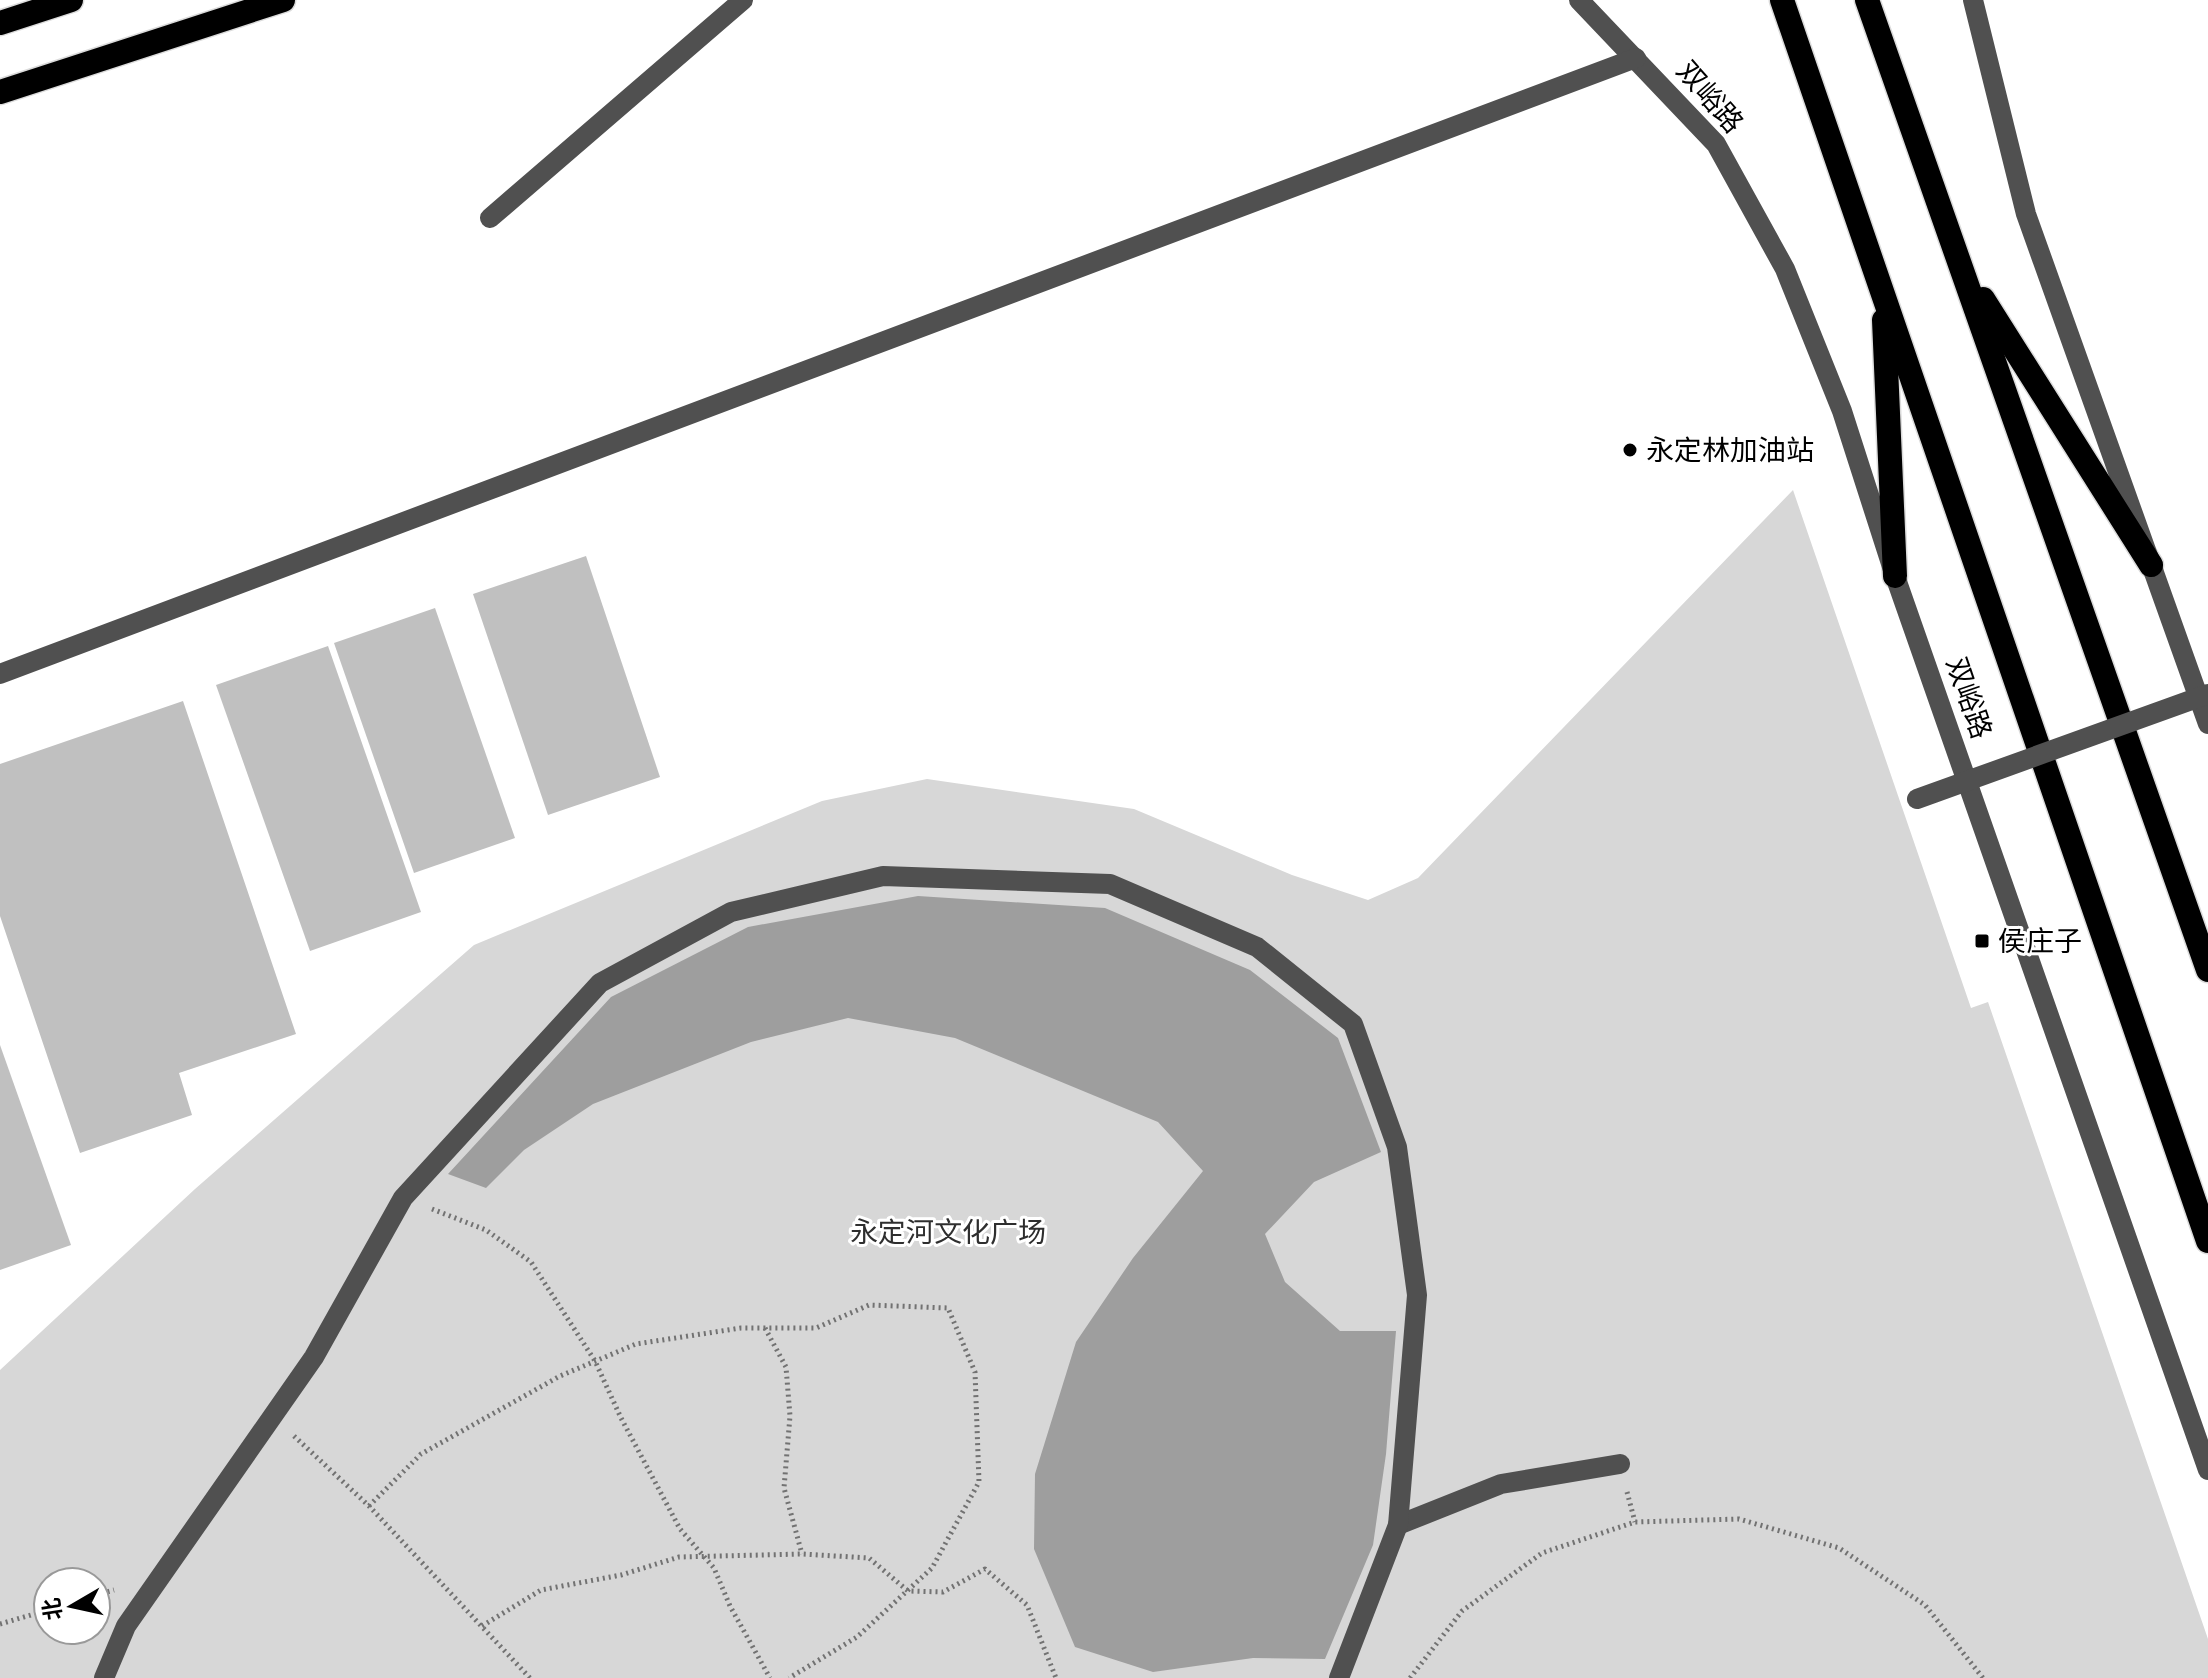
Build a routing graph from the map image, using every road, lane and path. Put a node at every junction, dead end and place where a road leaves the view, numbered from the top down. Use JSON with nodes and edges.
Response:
{"nodes":[{"id":1,"x":71,"y":0,"type":"edge"},
{"id":2,"x":283,"y":0,"type":"edge"},
{"id":3,"x":743,"y":0,"type":"edge"},
{"id":4,"x":1579,"y":0,"type":"edge"},
{"id":5,"x":1782,"y":0,"type":"edge"},
{"id":6,"x":1867,"y":0,"type":"edge"},
{"id":7,"x":1973,"y":0,"type":"edge"},
{"id":8,"x":0,"y":23,"type":"edge"},
{"id":9,"x":1636,"y":58,"type":"junction"},
{"id":10,"x":0,"y":92,"type":"edge"},
{"id":11,"x":490,"y":218,"type":"dead end"},
{"id":12,"x":1960,"y":263,"type":"junction"},
{"id":13,"x":1883,"y":294,"type":"junction"},
{"id":14,"x":2151,"y":565,"type":"junction"},
{"id":15,"x":1895,"y":576,"type":"junction"},
{"id":16,"x":0,"y":674,"type":"edge"},
{"id":17,"x":2208,"y":694,"type":"edge"},
{"id":18,"x":2208,"y":724,"type":"edge"},
{"id":19,"x":1917,"y":799,"type":"dead end"},
{"id":20,"x":2208,"y":970,"type":"edge"},
{"id":21,"x":403,"y":1198,"type":"junction"},
{"id":22,"x":2208,"y":1241,"type":"edge"},
{"id":23,"x":765,"y":1328,"type":"junction"},
{"id":24,"x":595,"y":1361,"type":"junction"},
{"id":25,"x":273,"y":1416,"type":"junction"},
{"id":26,"x":1620,"y":1464,"type":"dead end"},
{"id":27,"x":2208,"y":1470,"type":"edge"},
{"id":28,"x":1629,"y":1499,"type":"dead end"},
{"id":29,"x":369,"y":1506,"type":"junction"},
{"id":30,"x":1635,"y":1522,"type":"junction"},
{"id":31,"x":1398,"y":1525,"type":"junction"},
{"id":32,"x":802,"y":1554,"type":"junction"},
{"id":33,"x":704,"y":1557,"type":"junction"},
{"id":34,"x":908,"y":1591,"type":"junction"},
{"id":35,"x":32,"y":1615,"type":"edge"},
{"id":36,"x":0,"y":1624,"type":"edge"},
{"id":37,"x":482,"y":1626,"type":"junction"},
{"id":38,"x":104,"y":1678,"type":"edge"},
{"id":39,"x":530,"y":1678,"type":"edge"},
{"id":40,"x":770,"y":1678,"type":"edge"},
{"id":41,"x":789,"y":1678,"type":"edge"},
{"id":42,"x":1056,"y":1678,"type":"edge"},
{"id":43,"x":1339,"y":1678,"type":"edge"},
{"id":44,"x":1410,"y":1678,"type":"edge"},
{"id":45,"x":1983,"y":1678,"type":"edge"}],
"edges":[{"from":1,"to":8,"type":"highway"},
{"from":2,"to":10,"type":"highway"},
{"from":3,"to":11,"type":"street"},
{"from":4,"to":9,"type":"street","name":"双峪路"},
{"from":5,"to":13,"type":"highway","name":"双峪路"},
{"from":6,"to":12,"type":"highway"},
{"from":7,"to":14,"type":"street"},
{"from":9,"to":15,"type":"street","name":"双峪路"},
{"from":9,"to":16,"type":"street"},
{"from":12,"to":14,"type":"highway"},
{"from":12,"to":20,"type":"highway"},
{"from":13,"to":15,"type":"highway"},
{"from":13,"to":22,"type":"highway","name":"双峪路"},
{"from":14,"to":18,"type":"street"},
{"from":15,"to":27,"type":"street","name":"双峪路"},
{"from":17,"to":19,"type":"street","bridge":true},
{"from":21,"to":24,"type":"path"},
{"from":21,"to":25,"type":"street"},
{"from":21,"to":31,"type":"street"},
{"from":23,"to":24,"type":"path"},
{"from":23,"to":32,"type":"path"},
{"from":23,"to":34,"type":"path"},
{"from":24,"to":29,"type":"path"},
{"from":24,"to":33,"type":"path"},
{"from":25,"to":29,"type":"path"},
{"from":25,"to":38,"type":"street"},
{"from":26,"to":31,"type":"street"},
{"from":28,"to":30,"type":"path"},
{"from":29,"to":37,"type":"path"},
{"from":30,"to":44,"type":"path"},
{"from":30,"to":45,"type":"path"},
{"from":31,"to":43,"type":"street"},
{"from":32,"to":33,"type":"path"},
{"from":32,"to":34,"type":"path"},
{"from":33,"to":37,"type":"path"},
{"from":33,"to":40,"type":"path"},
{"from":34,"to":41,"type":"path"},
{"from":34,"to":42,"type":"path"},
{"from":35,"to":36,"type":"path"},
{"from":37,"to":39,"type":"path"}]}
